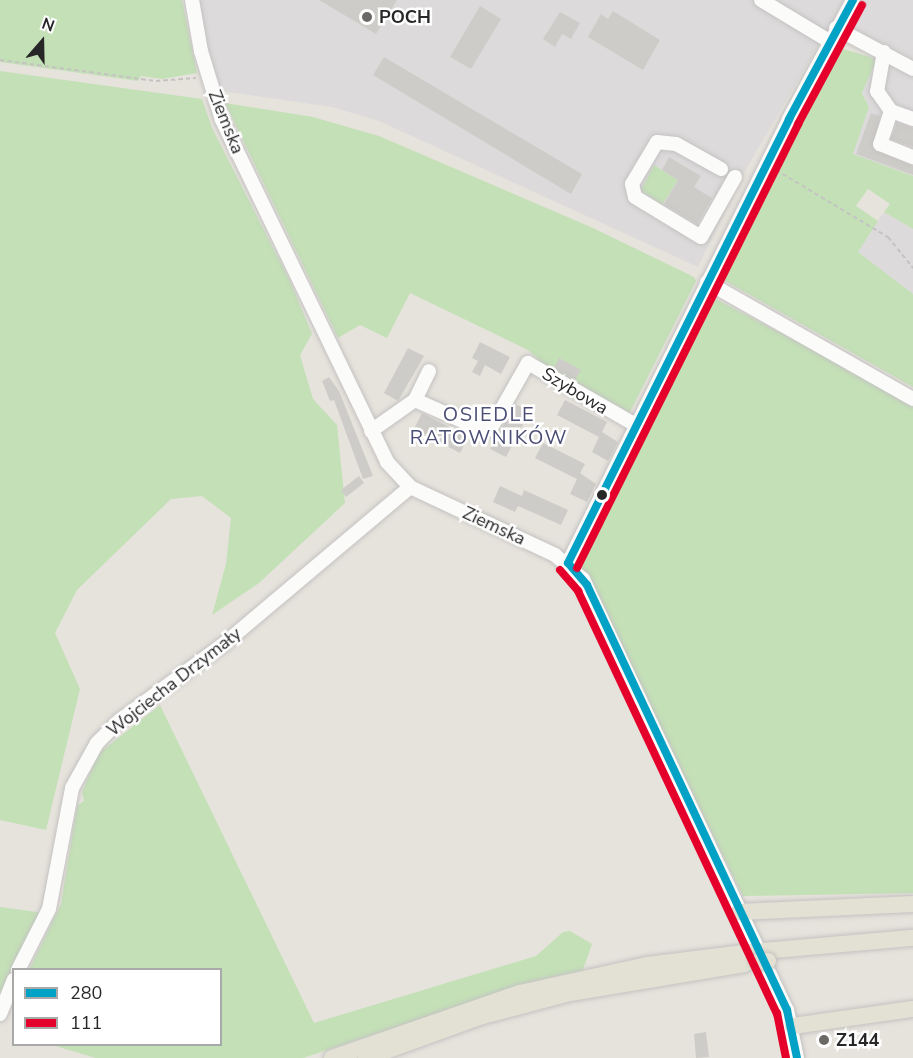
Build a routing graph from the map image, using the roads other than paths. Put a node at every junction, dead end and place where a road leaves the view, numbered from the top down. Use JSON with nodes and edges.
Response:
{"nodes":[{"id":1,"x":192,"y":0,"type":"edge"},
{"id":2,"x":761,"y":0,"type":"edge"},
{"id":3,"x":853,"y":0,"type":"edge"},
{"id":4,"x":836,"y":30,"type":"junction"},
{"id":5,"x":884,"y":52,"type":"junction"},
{"id":6,"x":913,"y":69,"type":"edge"},
{"id":7,"x":891,"y":111,"type":"junction"},
{"id":8,"x":913,"y":119,"type":"edge"},
{"id":9,"x":913,"y":157,"type":"edge"},
{"id":10,"x":721,"y":169,"type":"dead end"},
{"id":11,"x":735,"y":177,"type":"dead end"},
{"id":12,"x":707,"y":282,"type":"junction"},
{"id":13,"x":429,"y":371,"type":"dead end"},
{"id":14,"x":913,"y":399,"type":"edge"},
{"id":15,"x":415,"y":400,"type":"junction"},
{"id":16,"x":636,"y":425,"type":"junction"},
{"id":17,"x":371,"y":431,"type":"junction"},
{"id":18,"x":410,"y":487,"type":"junction"},
{"id":19,"x":568,"y":563,"type":"junction"},
{"id":20,"x":913,"y":904,"type":"edge"},
{"id":21,"x":739,"y":912,"type":"junction"},
{"id":22,"x":913,"y":938,"type":"edge"},
{"id":23,"x":913,"y":949,"type":"edge"},
{"id":24,"x":760,"y":956,"type":"junction"},
{"id":25,"x":19,"y":968,"type":"edge"},
{"id":26,"x":12,"y":985,"type":"edge"},
{"id":27,"x":913,"y":1009,"type":"edge"},
{"id":28,"x":0,"y":1014,"type":"edge"},
{"id":29,"x":793,"y":1026,"type":"junction"},
{"id":30,"x":332,"y":1058,"type":"edge"},
{"id":31,"x":366,"y":1058,"type":"edge"},
{"id":32,"x":797,"y":1058,"type":"edge"}],
"edges":[{"from":1,"to":17,"type":"street","name":"Ziemska"},
{"from":2,"to":4,"type":"street"},
{"from":3,"to":4,"type":"street"},
{"from":4,"to":5,"type":"street"},
{"from":4,"to":12,"type":"street"},
{"from":5,"to":6,"type":"street"},
{"from":5,"to":7,"type":"street"},
{"from":7,"to":8,"type":"street"},
{"from":7,"to":9,"type":"street"},
{"from":10,"to":11,"type":"street"},
{"from":12,"to":14,"type":"street"},
{"from":12,"to":16,"type":"street"},
{"from":13,"to":15,"type":"street"},
{"from":15,"to":16,"type":"street","name":"Szybowa"},
{"from":15,"to":17,"type":"street"},
{"from":16,"to":19,"type":"street"},
{"from":17,"to":18,"type":"street","name":"Ziemska"},
{"from":18,"to":19,"type":"street","name":"Ziemska"},
{"from":18,"to":25,"type":"street","name":"Wojciecha Drzymały"},
{"from":19,"to":21,"type":"street","name":"Ziemska"},
{"from":20,"to":21,"type":"main road"},
{"from":21,"to":29,"type":"street","name":"Ziemska"},
{"from":22,"to":24,"type":"main road"},
{"from":23,"to":24,"type":"main road"},
{"from":24,"to":30,"type":"main road"},
{"from":24,"to":31,"type":"main road"},
{"from":26,"to":28,"type":"street"},
{"from":27,"to":29,"type":"main road"},
{"from":29,"to":32,"type":"street","name":"Ziemska"}]}
